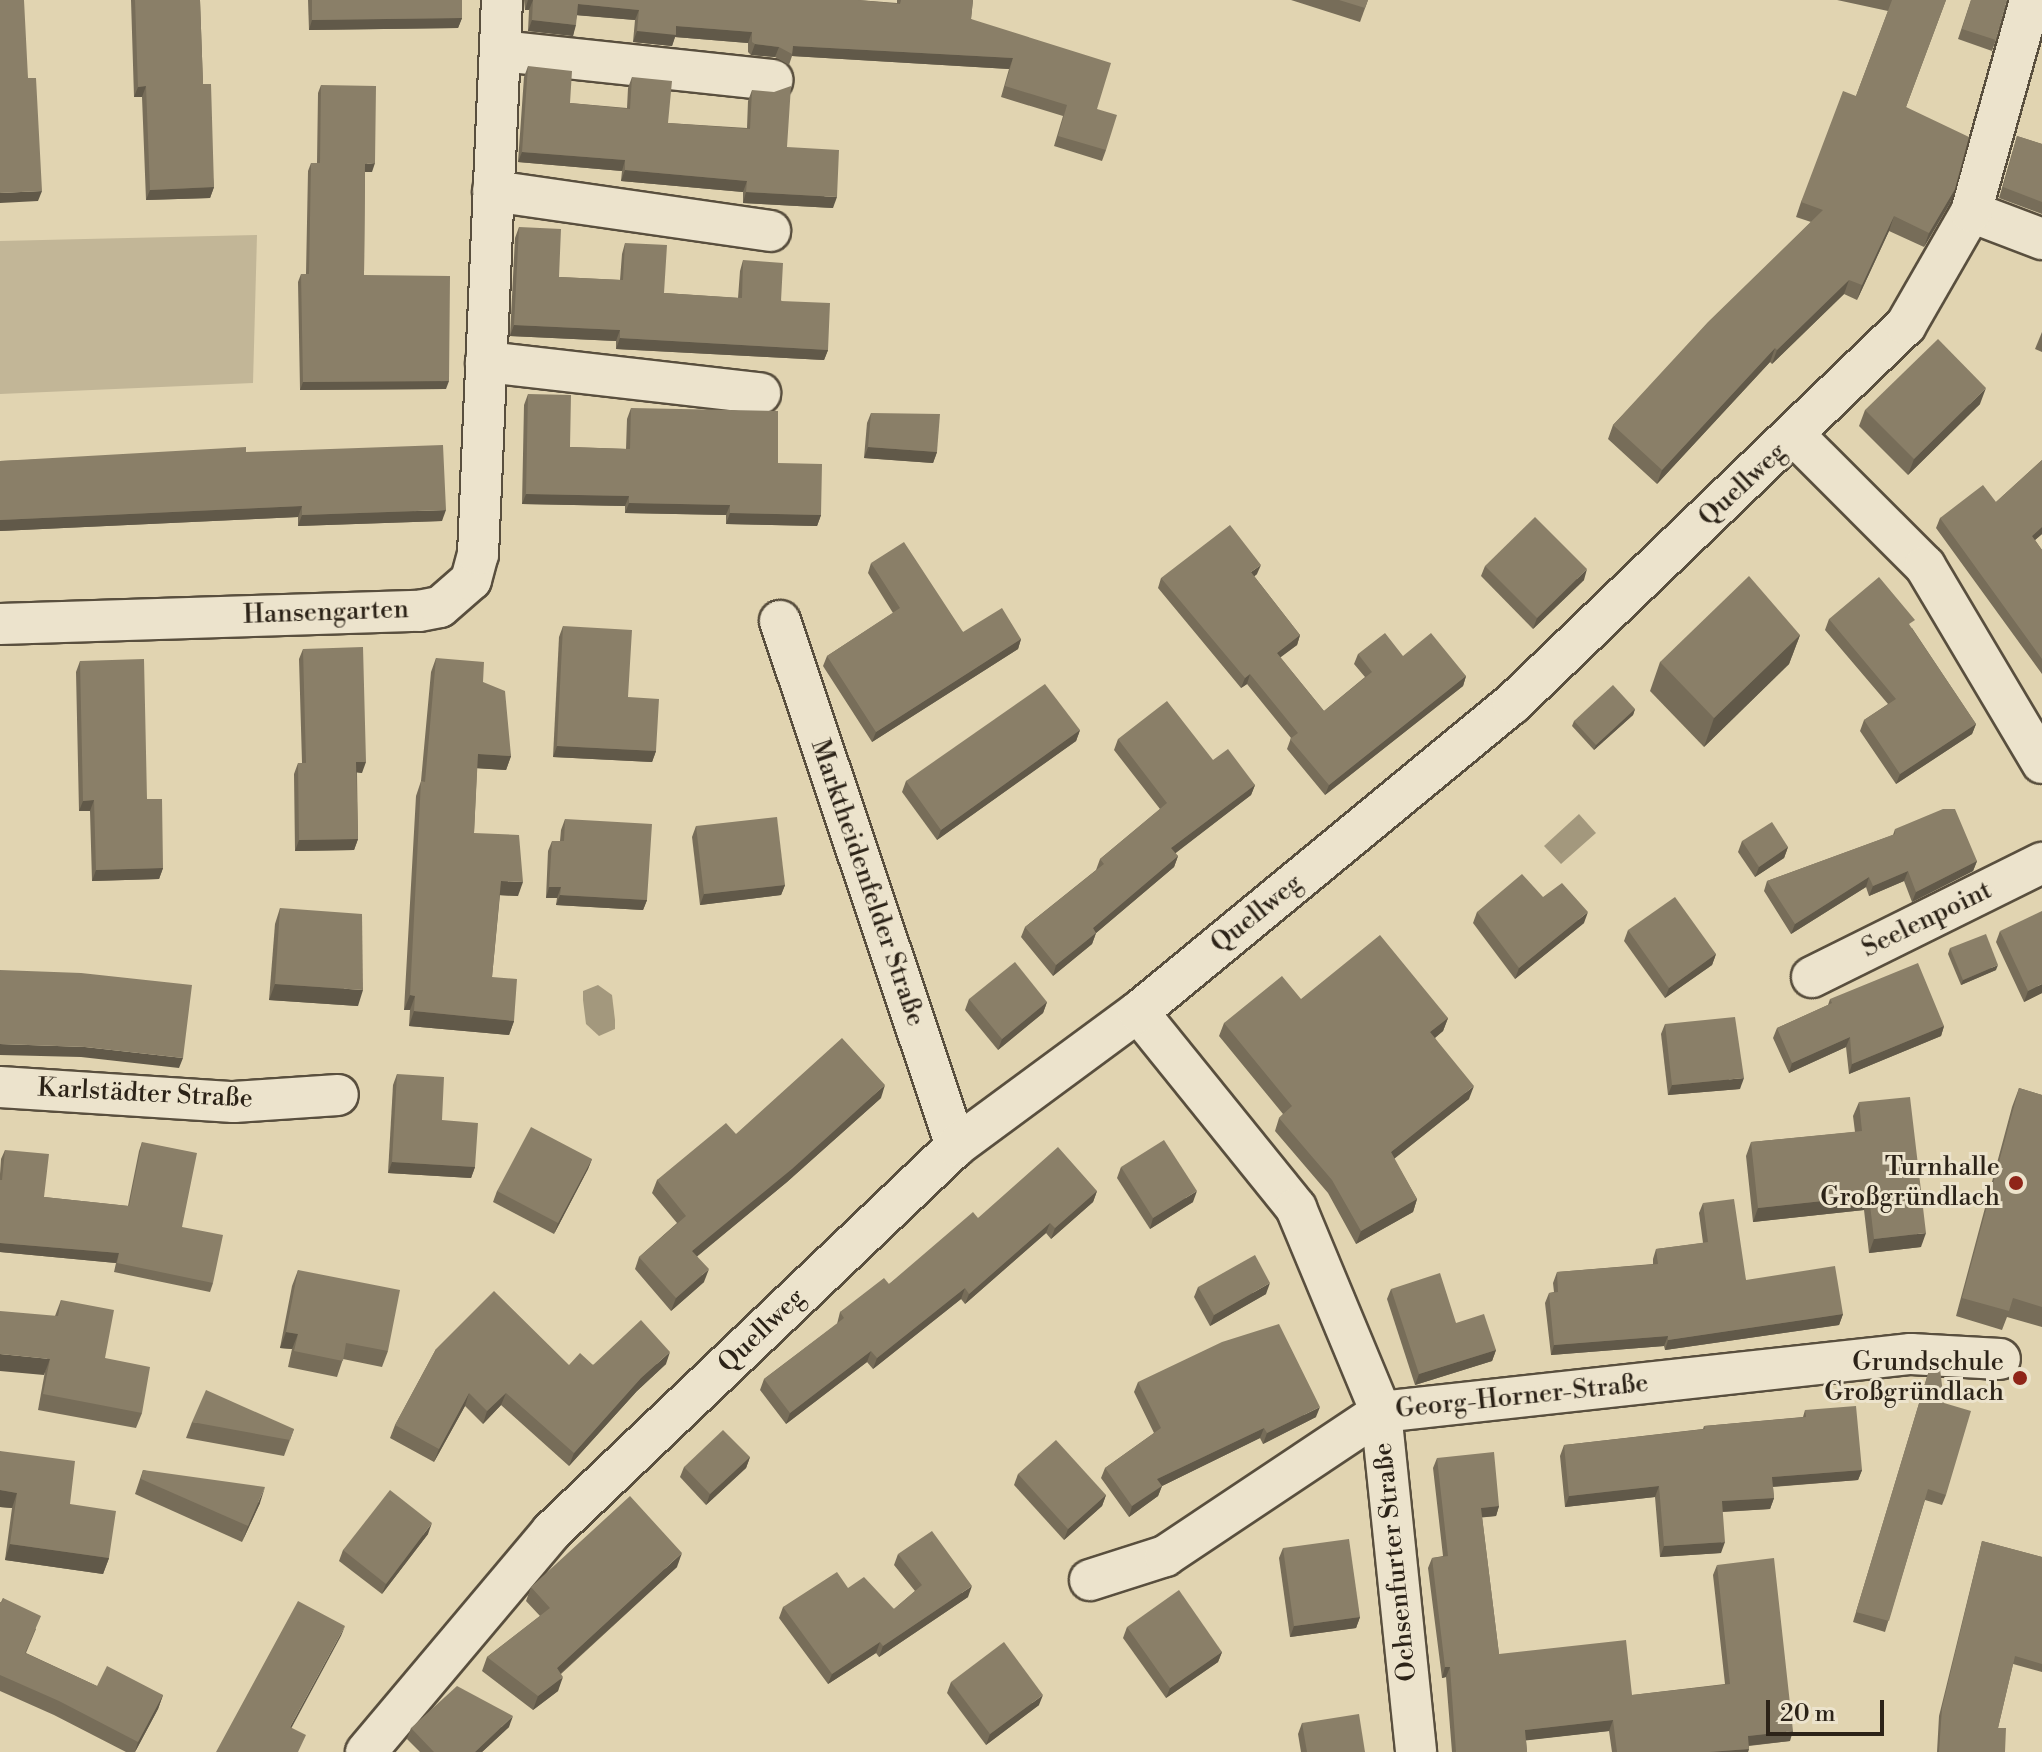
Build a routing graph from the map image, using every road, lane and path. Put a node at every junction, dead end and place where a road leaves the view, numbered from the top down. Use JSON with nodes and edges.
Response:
{"nodes":[{"id":1,"x":502,"y":0,"type":"edge"},
{"id":2,"x":2030,"y":0,"type":"edge"},
{"id":3,"x":501,"y":51,"type":"junction"},
{"id":4,"x":772,"y":80,"type":"dead end"},
{"id":5,"x":493,"y":191,"type":"junction"},
{"id":6,"x":1971,"y":212,"type":"junction"},
{"id":7,"x":770,"y":231,"type":"dead end"},
{"id":8,"x":2042,"y":239,"type":"edge"},
{"id":9,"x":486,"y":362,"type":"junction"},
{"id":10,"x":760,"y":393,"type":"dead end"},
{"id":11,"x":1795,"y":436,"type":"junction"},
{"id":12,"x":780,"y":621,"type":"dead end"},
{"id":13,"x":0,"y":624,"type":"edge"},
{"id":14,"x":2042,"y":763,"type":"edge"},
{"id":15,"x":2042,"y":863,"type":"edge"},
{"id":16,"x":1812,"y":977,"type":"dead end"},
{"id":17,"x":1138,"y":1012,"type":"junction"},
{"id":18,"x":0,"y":1087,"type":"edge"},
{"id":19,"x":338,"y":1095,"type":"dead end"},
{"id":20,"x":956,"y":1146,"type":"junction"},
{"id":21,"x":2000,"y":1359,"type":"dead end"},
{"id":22,"x":1381,"y":1412,"type":"junction"},
{"id":23,"x":1090,"y":1580,"type":"dead end"},
{"id":24,"x":366,"y":1752,"type":"edge"},
{"id":25,"x":1416,"y":1752,"type":"edge"}],
"edges":[{"from":1,"to":3,"type":"street","name":"Hansengarten"},
{"from":2,"to":6,"type":"street","name":"Quellweg"},
{"from":3,"to":4,"type":"street"},
{"from":3,"to":5,"type":"street","name":"Hansengarten"},
{"from":5,"to":7,"type":"street"},
{"from":5,"to":9,"type":"street","name":"Hansengarten"},
{"from":6,"to":8,"type":"street"},
{"from":6,"to":11,"type":"street","name":"Quellweg"},
{"from":9,"to":10,"type":"street"},
{"from":9,"to":13,"type":"street","name":"Hansengarten"},
{"from":11,"to":14,"type":"street"},
{"from":11,"to":17,"type":"street","name":"Quellweg"},
{"from":12,"to":20,"type":"street","name":"Marktheidenfelder Straße"},
{"from":15,"to":16,"type":"street","name":"Seelenpoint"},
{"from":17,"to":20,"type":"street","name":"Quellweg"},
{"from":17,"to":22,"type":"street","name":"Ochsenfurter Straße"},
{"from":18,"to":19,"type":"street","name":"Karlstädter Straße"},
{"from":20,"to":24,"type":"street","name":"Quellweg"},
{"from":21,"to":22,"type":"street","name":"Georg-Horner-Straße"},
{"from":22,"to":23,"type":"street","name":"Georg-Horner-Straße"},
{"from":22,"to":25,"type":"street","name":"Ochsenfurter Straße"}]}
